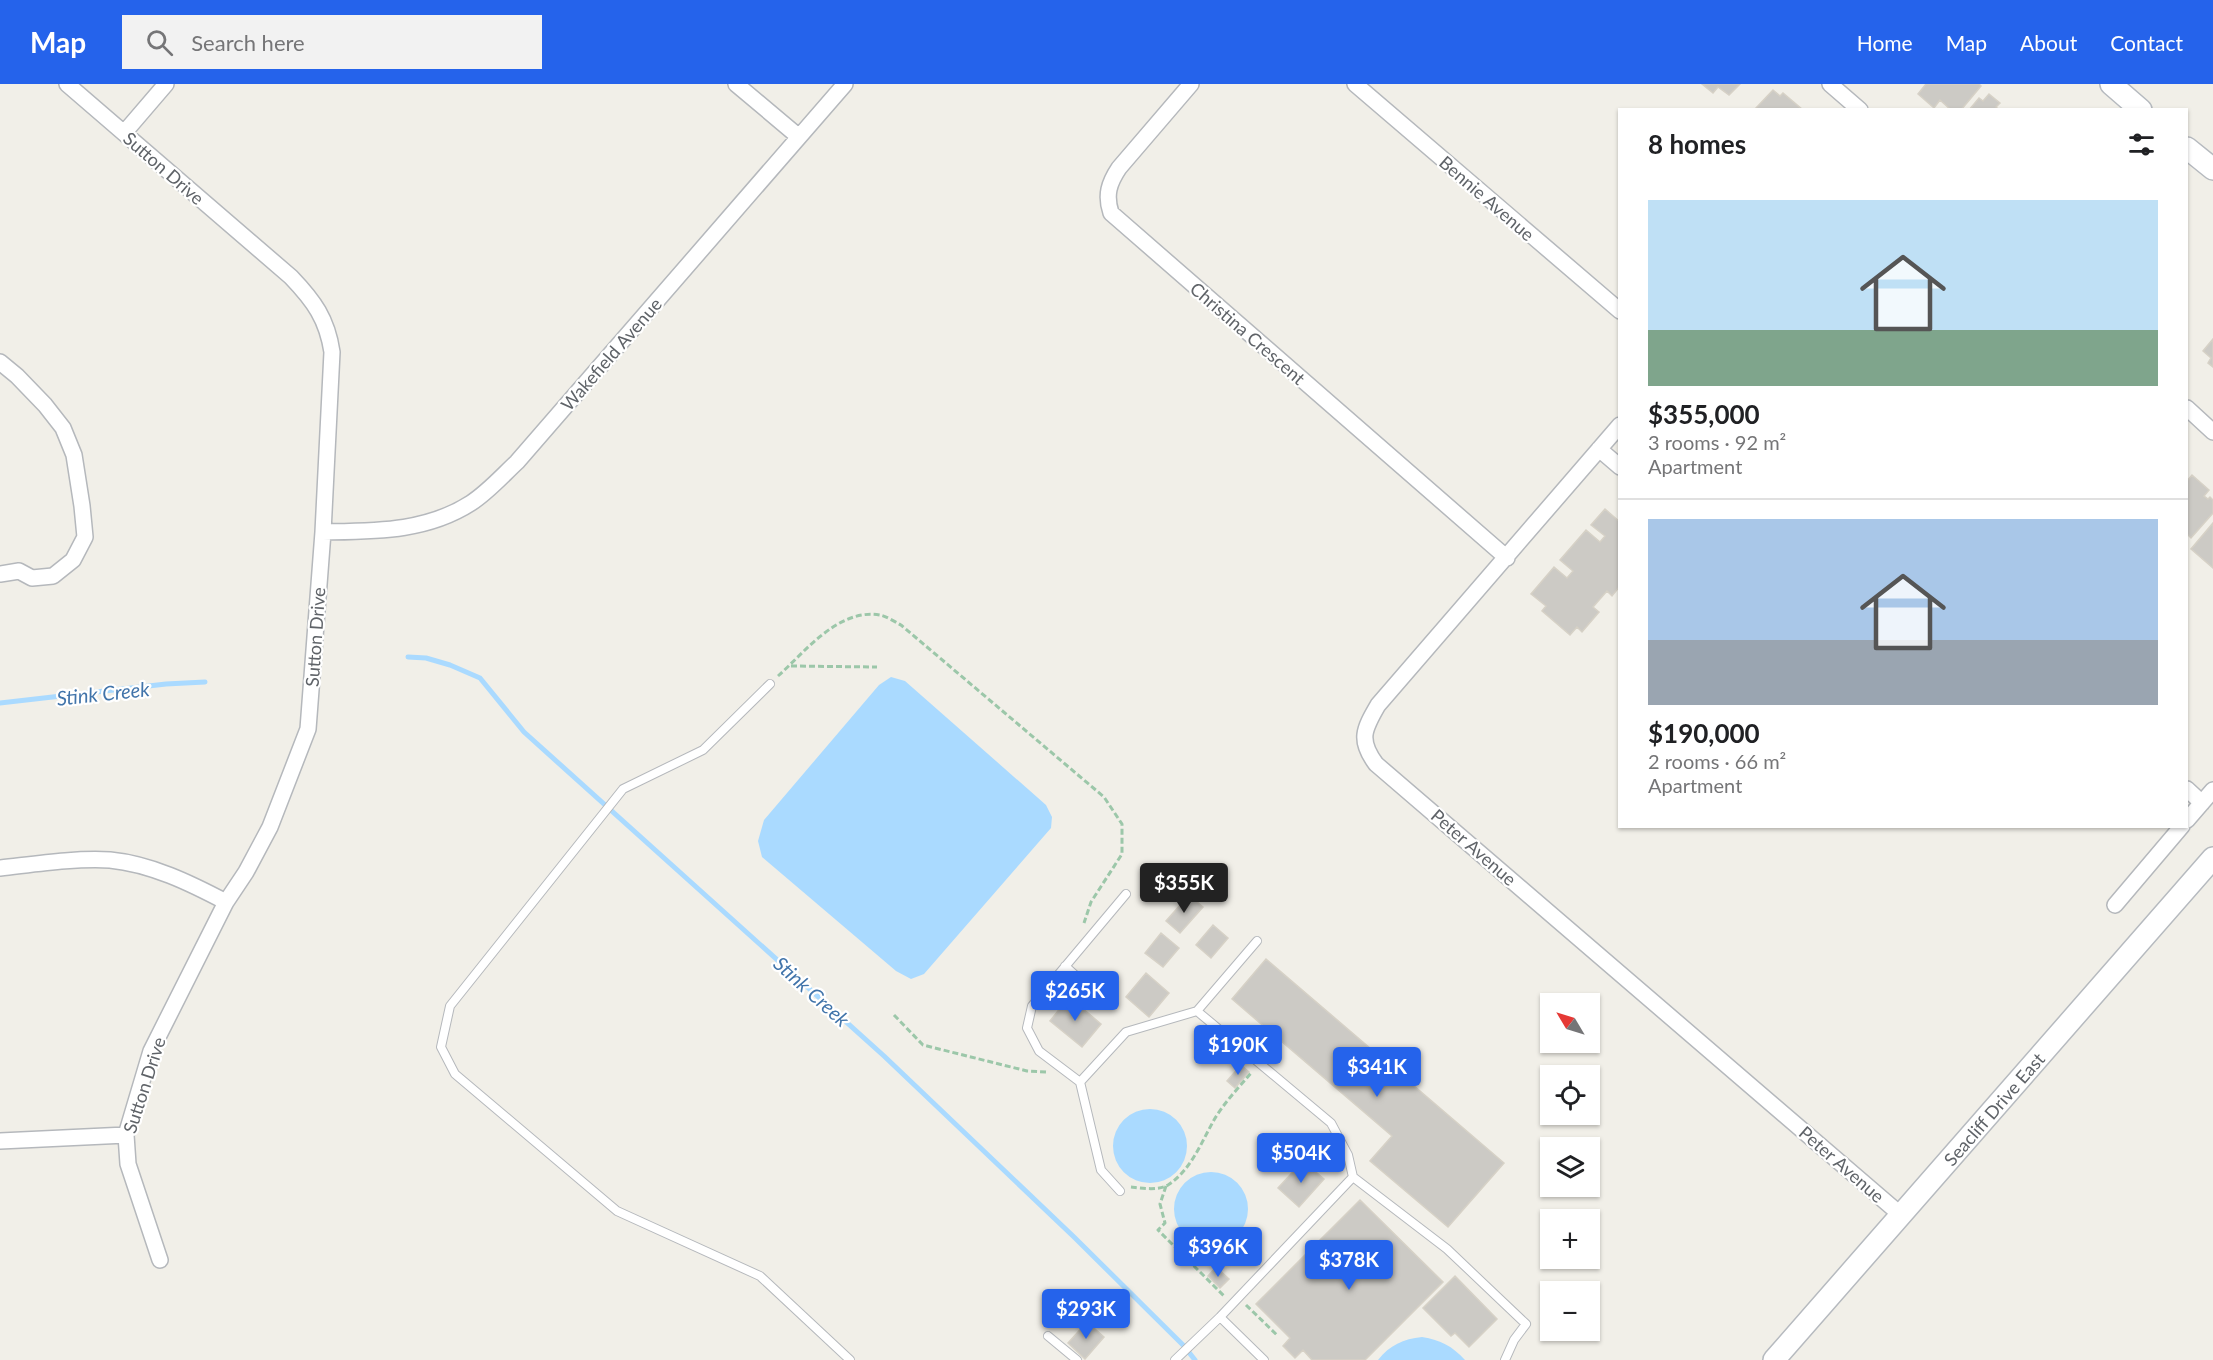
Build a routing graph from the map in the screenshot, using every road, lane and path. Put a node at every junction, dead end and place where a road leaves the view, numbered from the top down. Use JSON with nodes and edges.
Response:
{"nodes":[{"id":1,"x":67,"y":84,"type":"edge"},
{"id":2,"x":166,"y":84,"type":"edge"},
{"id":3,"x":736,"y":84,"type":"edge"},
{"id":4,"x":845,"y":84,"type":"edge"},
{"id":5,"x":1191,"y":84,"type":"edge"},
{"id":6,"x":1355,"y":84,"type":"edge"},
{"id":7,"x":1830,"y":84,"type":"edge"},
{"id":8,"x":2111,"y":84,"type":"edge"},
{"id":9,"x":1858,"y":108,"type":"edge"},
{"id":10,"x":2139,"y":108,"type":"edge"},
{"id":11,"x":124,"y":134,"type":"junction"},
{"id":12,"x":799,"y":137,"type":"junction"},
{"id":13,"x":2188,"y":149,"type":"edge"},
{"id":14,"x":2213,"y":169,"type":"edge"},
{"id":15,"x":1618,"y":309,"type":"edge"},
{"id":16,"x":0,"y":362,"type":"edge"},
{"id":17,"x":2188,"y":409,"type":"edge"},
{"id":18,"x":1618,"y":427,"type":"edge"},
{"id":19,"x":2213,"y":432,"type":"edge"},
{"id":20,"x":1599,"y":449,"type":"junction"},
{"id":21,"x":1618,"y":465,"type":"edge"},
{"id":22,"x":323,"y":532,"type":"junction"},
{"id":23,"x":1507,"y":558,"type":"junction"},
{"id":24,"x":0,"y":574,"type":"edge"},
{"id":25,"x":789,"y":666,"type":"junction"},
{"id":26,"x":877,"y":667,"type":"dead end"},
{"id":27,"x":770,"y":684,"type":"joint"},
{"id":28,"x":2188,"y":790,"type":"edge"},
{"id":29,"x":2213,"y":790,"type":"edge"},
{"id":30,"x":2202,"y":803,"type":"junction"},
{"id":31,"x":2188,"y":819,"type":"edge"},
{"id":32,"x":2180,"y":828,"type":"edge"},
{"id":33,"x":2213,"y":858,"type":"edge"},
{"id":34,"x":0,"y":868,"type":"edge"},
{"id":35,"x":1126,"y":894,"type":"dead end"},
{"id":36,"x":226,"y":902,"type":"junction"},
{"id":37,"x":2115,"y":905,"type":"dead end"},
{"id":38,"x":1094,"y":933,"type":"junction"},
{"id":39,"x":1257,"y":941,"type":"dead end"},
{"id":40,"x":1065,"y":966,"type":"junction"},
{"id":41,"x":1097,"y":995,"type":"dead end"},
{"id":42,"x":1197,"y":1011,"type":"junction"},
{"id":43,"x":894,"y":1015,"type":"dead end"},
{"id":44,"x":1055,"y":1063,"type":"junction"},
{"id":45,"x":1258,"y":1063,"type":"junction"},
{"id":46,"x":1080,"y":1082,"type":"junction"},
{"id":47,"x":126,"y":1135,"type":"junction"},
{"id":48,"x":0,"y":1141,"type":"edge"},
{"id":49,"x":1353,"y":1177,"type":"junction"},
{"id":50,"x":1166,"y":1186,"type":"junction"},
{"id":51,"x":1117,"y":1188,"type":"joint"},
{"id":52,"x":1901,"y":1215,"type":"junction"},
{"id":53,"x":160,"y":1260,"type":"dead end"},
{"id":54,"x":1239,"y":1298,"type":"junction"},
{"id":55,"x":1232,"y":1304,"type":"junction"},
{"id":56,"x":1220,"y":1317,"type":"junction"},
{"id":57,"x":1048,"y":1336,"type":"dead end"},
{"id":58,"x":1278,"y":1336,"type":"dead end"},
{"id":59,"x":1176,"y":1359,"type":"edge"},
{"id":60,"x":850,"y":1360,"type":"edge"},
{"id":61,"x":1077,"y":1360,"type":"edge"},
{"id":62,"x":1264,"y":1360,"type":"edge"},
{"id":63,"x":1505,"y":1360,"type":"edge"},
{"id":64,"x":1774,"y":1360,"type":"edge"}],
"edges":[{"from":1,"to":11,"type":"street","name":"Sutton Drive"},
{"from":2,"to":11,"type":"street"},
{"from":3,"to":12,"type":"street"},
{"from":4,"to":12,"type":"street","name":"Wakefield Avenue"},
{"from":5,"to":23,"type":"street","name":"Christina Crescent"},
{"from":6,"to":15,"type":"street","name":"Bennie Avenue"},
{"from":7,"to":9,"type":"street"},
{"from":8,"to":10,"type":"main road"},
{"from":11,"to":22,"type":"street","name":"Sutton Drive"},
{"from":12,"to":22,"type":"street","name":"Wakefield Avenue"},
{"from":13,"to":14,"type":"main road"},
{"from":16,"to":24,"type":"street"},
{"from":17,"to":19,"type":"street"},
{"from":18,"to":20,"type":"street","name":"Peter Avenue"},
{"from":20,"to":21,"type":"street"},
{"from":20,"to":23,"type":"street","name":"Peter Avenue"},
{"from":22,"to":36,"type":"street","name":"Sutton Drive"},
{"from":23,"to":52,"type":"street","name":"Peter Avenue"},
{"from":25,"to":26,"type":"path"},
{"from":25,"to":27,"type":"path"},
{"from":25,"to":38,"type":"path"},
{"from":27,"to":60,"type":"lane"},
{"from":28,"to":30,"type":"street"},
{"from":29,"to":30,"type":"street"},
{"from":30,"to":31,"type":"street"},
{"from":32,"to":37,"type":"street"},
{"from":33,"to":52,"type":"main road","name":"Seacliff Drive East"},
{"from":34,"to":36,"type":"street"},
{"from":35,"to":38,"type":"lane"},
{"from":36,"to":47,"type":"street","name":"Sutton Drive"},
{"from":38,"to":40,"type":"lane"},
{"from":39,"to":42,"type":"lane"},
{"from":40,"to":41,"type":"lane"},
{"from":40,"to":44,"type":"lane"},
{"from":42,"to":45,"type":"lane"},
{"from":42,"to":46,"type":"lane"},
{"from":43,"to":44,"type":"path"},
{"from":44,"to":46,"type":"lane"},
{"from":45,"to":49,"type":"lane"},
{"from":45,"to":50,"type":"path"},
{"from":46,"to":51,"type":"lane"},
{"from":47,"to":48,"type":"street"},
{"from":47,"to":53,"type":"street","name":"Sutton Drive"},
{"from":49,"to":54,"type":"lane"},
{"from":49,"to":63,"type":"lane"},
{"from":50,"to":51,"type":"path"},
{"from":50,"to":55,"type":"path"},
{"from":52,"to":64,"type":"main road","name":"Seacliff Drive East"},
{"from":54,"to":55,"type":"lane"},
{"from":54,"to":58,"type":"path"},
{"from":55,"to":56,"type":"lane"},
{"from":56,"to":59,"type":"lane"},
{"from":56,"to":62,"type":"lane"},
{"from":57,"to":61,"type":"lane"}]}
